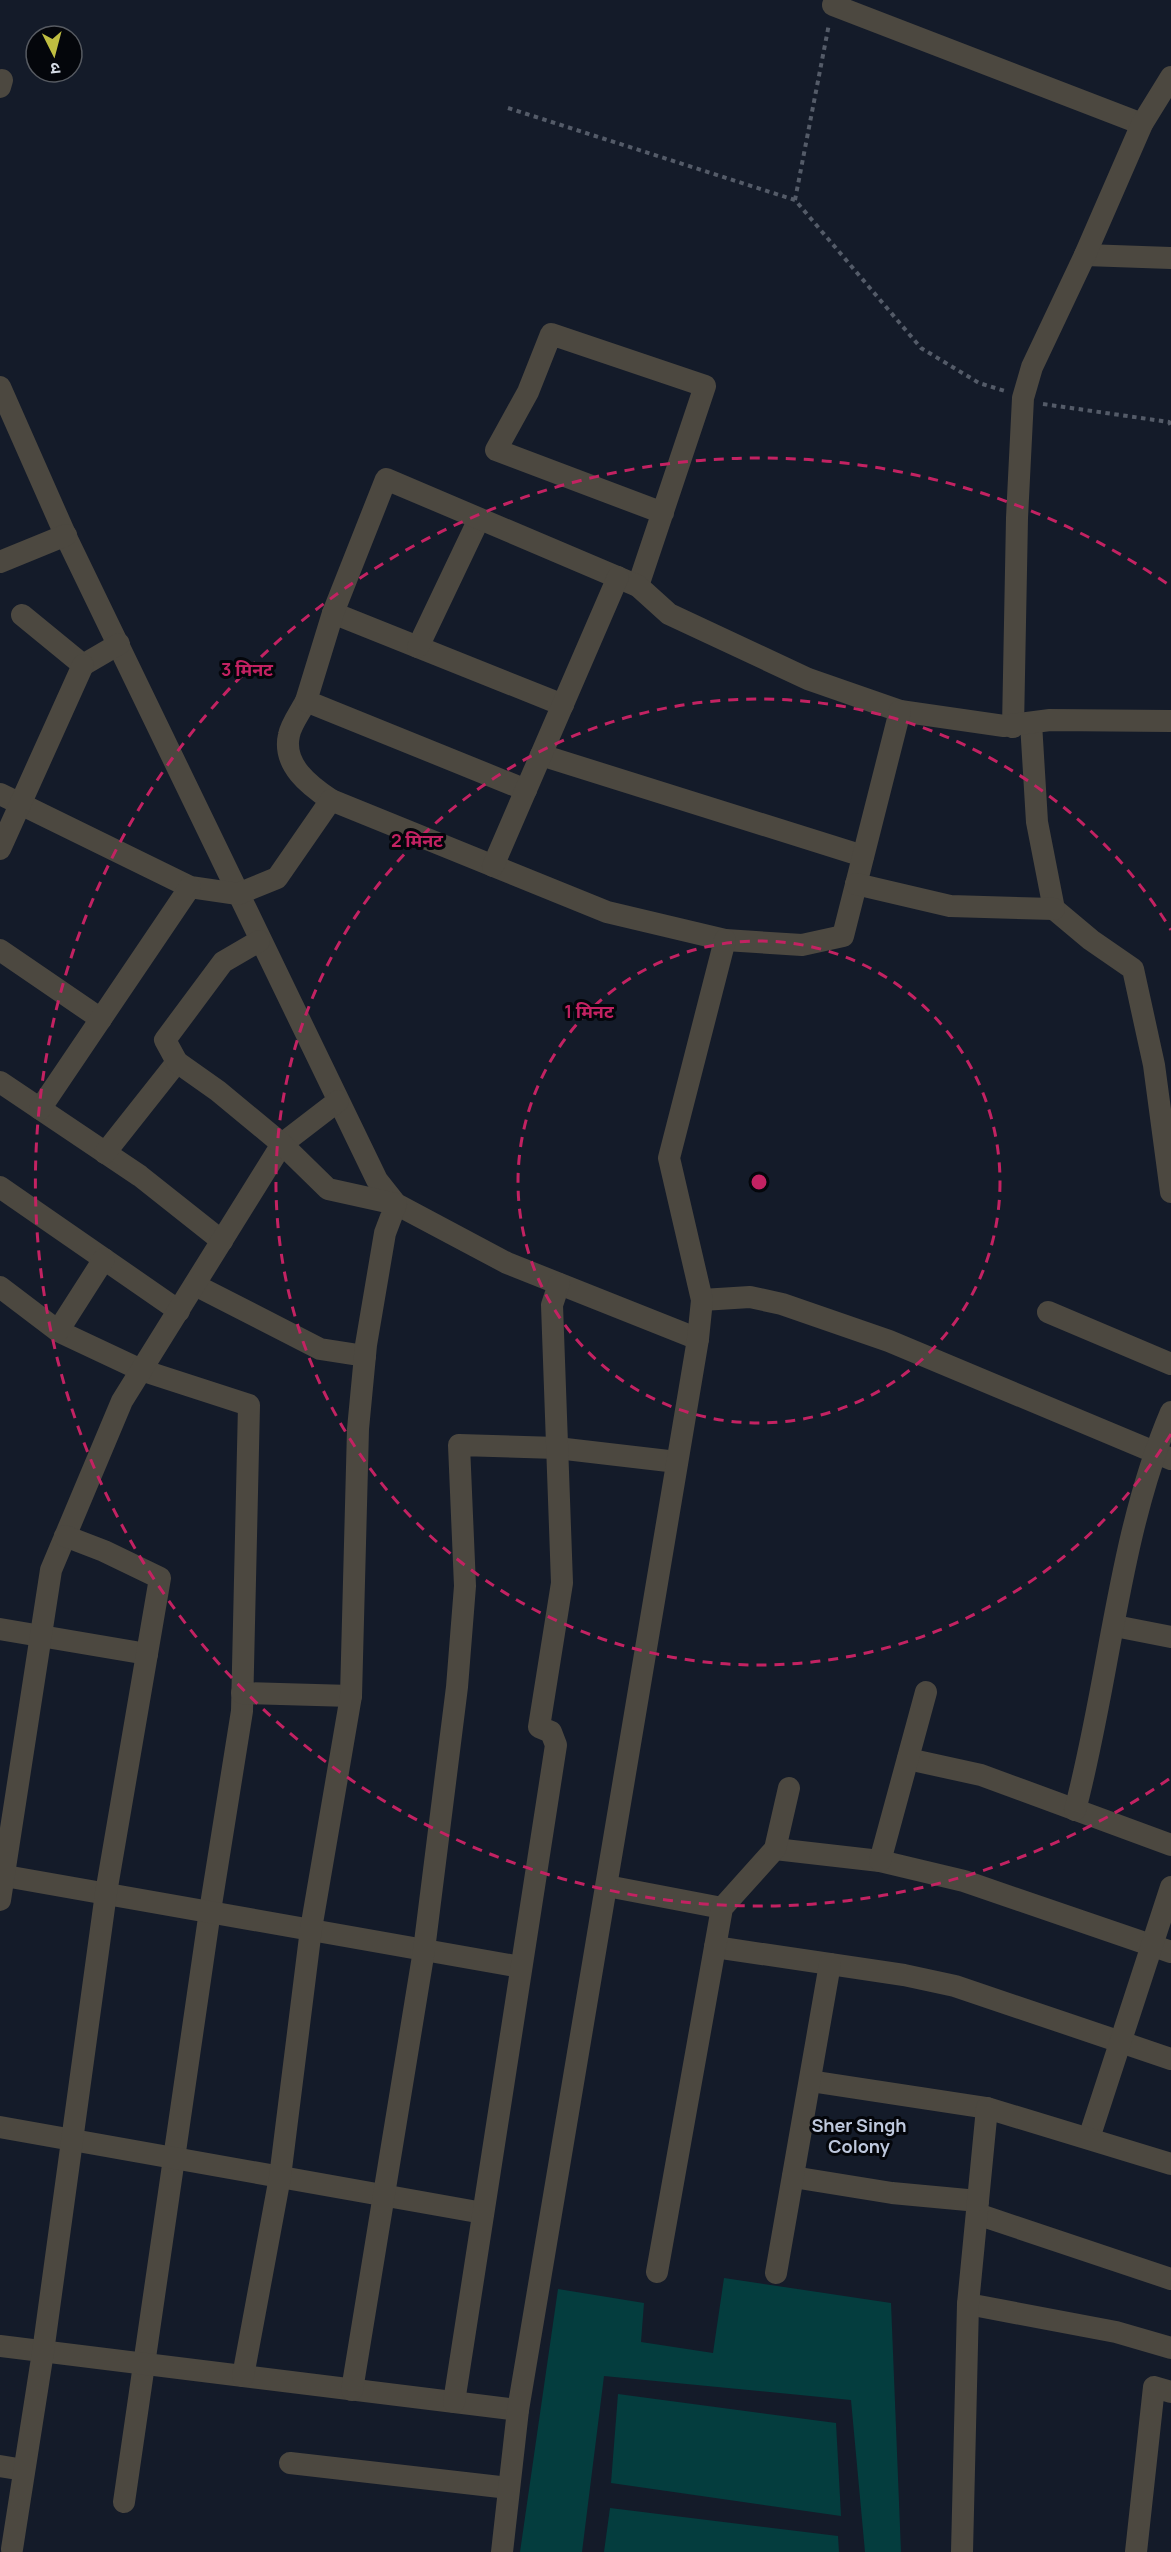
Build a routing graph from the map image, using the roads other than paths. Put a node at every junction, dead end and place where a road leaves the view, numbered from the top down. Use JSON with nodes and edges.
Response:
{"nodes":[{"id":1,"x":833,"y":5,"type":"road end"},
{"id":2,"x":1171,"y":77,"type":"edge"},
{"id":3,"x":1142,"y":124,"type":"junction"},
{"id":4,"x":1085,"y":255,"type":"junction"},
{"id":5,"x":1171,"y":258,"type":"edge"},
{"id":6,"x":0,"y":387,"type":"edge"},
{"id":7,"x":663,"y":513,"type":"junction"},
{"id":8,"x":478,"y":519,"type":"junction"},
{"id":9,"x":66,"y":535,"type":"junction"},
{"id":10,"x":0,"y":562,"type":"edge"},
{"id":11,"x":628,"y":582,"type":"junction"},
{"id":12,"x":333,"y":614,"type":"junction"},
{"id":13,"x":22,"y":615,"type":"dead end"},
{"id":14,"x":119,"y":644,"type":"junction"},
{"id":15,"x":418,"y":647,"type":"junction"},
{"id":16,"x":83,"y":665,"type":"junction"},
{"id":17,"x":306,"y":701,"type":"junction"},
{"id":18,"x":563,"y":705,"type":"junction"},
{"id":19,"x":900,"y":711,"type":"junction"},
{"id":20,"x":1171,"y":721,"type":"edge"},
{"id":21,"x":1022,"y":725,"type":"junction"},
{"id":22,"x":541,"y":755,"type":"junction"},
{"id":23,"x":526,"y":790,"type":"junction"},
{"id":24,"x":0,"y":794,"type":"edge"},
{"id":25,"x":332,"y":801,"type":"junction"},
{"id":26,"x":21,"y":804,"type":"junction"},
{"id":27,"x":0,"y":849,"type":"edge"},
{"id":28,"x":864,"y":856,"type":"junction"},
{"id":29,"x":493,"y":866,"type":"junction"},
{"id":30,"x":856,"y":884,"type":"junction"},
{"id":31,"x":190,"y":887,"type":"junction"},
{"id":32,"x":238,"y":894,"type":"junction"},
{"id":33,"x":1054,"y":909,"type":"junction"},
{"id":34,"x":725,"y":940,"type":"junction"},
{"id":35,"x":259,"y":941,"type":"junction"},
{"id":36,"x":0,"y":950,"type":"edge"},
{"id":37,"x":100,"y":1019,"type":"junction"},
{"id":38,"x":177,"y":1062,"type":"junction"},
{"id":39,"x":0,"y":1082,"type":"edge"},
{"id":40,"x":338,"y":1101,"type":"junction"},
{"id":41,"x":40,"y":1109,"type":"junction"},
{"id":42,"x":282,"y":1144,"type":"junction"},
{"id":43,"x":105,"y":1153,"type":"junction"},
{"id":44,"x":0,"y":1187,"type":"edge"},
{"id":45,"x":1171,"y":1192,"type":"edge"},
{"id":46,"x":396,"y":1204,"type":"junction"},
{"id":47,"x":222,"y":1241,"type":"junction"},
{"id":48,"x":104,"y":1259,"type":"junction"},
{"id":49,"x":559,"y":1284,"type":"junction"},
{"id":50,"x":195,"y":1285,"type":"junction"},
{"id":51,"x":0,"y":1287,"type":"edge"},
{"id":52,"x":702,"y":1300,"type":"junction"},
{"id":53,"x":179,"y":1311,"type":"junction"},
{"id":54,"x":1048,"y":1312,"type":"dead end"},
{"id":55,"x":58,"y":1331,"type":"junction"},
{"id":56,"x":698,"y":1339,"type":"junction"},
{"id":57,"x":365,"y":1356,"type":"junction"},
{"id":58,"x":1171,"y":1364,"type":"edge"},
{"id":59,"x":141,"y":1370,"type":"junction"},
{"id":60,"x":1171,"y":1412,"type":"edge"},
{"id":61,"x":557,"y":1448,"type":"junction"},
{"id":62,"x":1162,"y":1455,"type":"edge"},
{"id":63,"x":677,"y":1462,"type":"junction"},
{"id":64,"x":65,"y":1536,"type":"junction"},
{"id":65,"x":1115,"y":1626,"type":"junction"},
{"id":66,"x":0,"y":1629,"type":"edge"},
{"id":67,"x":41,"y":1636,"type":"junction"},
{"id":68,"x":1171,"y":1637,"type":"edge"},
{"id":69,"x":147,"y":1654,"type":"junction"},
{"id":70,"x":926,"y":1692,"type":"dead end"},
{"id":71,"x":242,"y":1694,"type":"junction"},
{"id":72,"x":351,"y":1696,"type":"junction"},
{"id":73,"x":908,"y":1759,"type":"junction"},
{"id":74,"x":789,"y":1788,"type":"dead end"},
{"id":75,"x":1075,"y":1810,"type":"junction"},
{"id":76,"x":1171,"y":1845,"type":"edge"},
{"id":77,"x":775,"y":1850,"type":"junction"},
{"id":78,"x":880,"y":1861,"type":"junction"},
{"id":79,"x":2,"y":1875,"type":"edge"},
{"id":80,"x":607,"y":1886,"type":"junction"},
{"id":81,"x":1171,"y":1887,"type":"edge"},
{"id":82,"x":106,"y":1893,"type":"junction"},
{"id":83,"x":0,"y":1900,"type":"edge"},
{"id":84,"x":722,"y":1908,"type":"junction"},
{"id":85,"x":210,"y":1911,"type":"junction"},
{"id":86,"x":311,"y":1929,"type":"junction"},
{"id":87,"x":715,"y":1947,"type":"junction"},
{"id":88,"x":1161,"y":1949,"type":"edge"},
{"id":89,"x":424,"y":1950,"type":"junction"},
{"id":90,"x":830,"y":1964,"type":"junction"},
{"id":91,"x":521,"y":1967,"type":"junction"},
{"id":92,"x":1120,"y":2042,"type":"junction"},
{"id":93,"x":1171,"y":2059,"type":"edge"},
{"id":94,"x":810,"y":2081,"type":"junction"},
{"id":95,"x":987,"y":2108,"type":"junction"},
{"id":96,"x":0,"y":2127,"type":"edge"},
{"id":97,"x":1089,"y":2138,"type":"junction"},
{"id":98,"x":72,"y":2140,"type":"junction"},
{"id":99,"x":174,"y":2158,"type":"junction"},
{"id":100,"x":1171,"y":2164,"type":"edge"},
{"id":101,"x":280,"y":2177,"type":"junction"},
{"id":102,"x":793,"y":2177,"type":"junction"},
{"id":103,"x":386,"y":2196,"type":"junction"},
{"id":104,"x":977,"y":2208,"type":"junction"},
{"id":105,"x":483,"y":2213,"type":"junction"},
{"id":106,"x":657,"y":2272,"type":"dead end"},
{"id":107,"x":777,"y":2273,"type":"dead end"},
{"id":108,"x":1171,"y":2279,"type":"edge"},
{"id":109,"x":968,"y":2304,"type":"junction"},
{"id":110,"x":0,"y":2346,"type":"edge"},
{"id":111,"x":1171,"y":2348,"type":"edge"},
{"id":112,"x":43,"y":2352,"type":"junction"},
{"id":113,"x":144,"y":2364,"type":"junction"},
{"id":114,"x":243,"y":2376,"type":"junction"},
{"id":115,"x":352,"y":2390,"type":"junction"},
{"id":116,"x":1171,"y":2392,"type":"edge"},
{"id":117,"x":454,"y":2402,"type":"junction"},
{"id":118,"x":518,"y":2410,"type":"junction"},
{"id":119,"x":290,"y":2463,"type":"dead end"},
{"id":120,"x":0,"y":2466,"type":"edge"},
{"id":121,"x":24,"y":2470,"type":"junction"},
{"id":122,"x":509,"y":2488,"type":"junction"},
{"id":123,"x":124,"y":2502,"type":"dead end"},
{"id":124,"x":12,"y":2549,"type":"dead end"},
{"id":125,"x":502,"y":2552,"type":"edge"},
{"id":126,"x":962,"y":2552,"type":"edge"},
{"id":127,"x":1136,"y":2552,"type":"edge"}],
"edges":[{"from":1,"to":3,"type":"street"},
{"from":2,"to":3,"type":"street"},
{"from":3,"to":4,"type":"street"},
{"from":4,"to":5,"type":"street"},
{"from":4,"to":21,"type":"street"},
{"from":6,"to":9,"type":"street"},
{"from":7,"to":7,"type":"street"},
{"from":7,"to":11,"type":"street"},
{"from":8,"to":11,"type":"street"},
{"from":8,"to":12,"type":"street"},
{"from":8,"to":15,"type":"street"},
{"from":9,"to":10,"type":"street"},
{"from":9,"to":14,"type":"street"},
{"from":11,"to":18,"type":"street"},
{"from":11,"to":19,"type":"street"},
{"from":12,"to":15,"type":"street"},
{"from":12,"to":17,"type":"street"},
{"from":13,"to":16,"type":"street"},
{"from":14,"to":16,"type":"street"},
{"from":14,"to":32,"type":"street"},
{"from":15,"to":18,"type":"street"},
{"from":16,"to":26,"type":"street"},
{"from":17,"to":23,"type":"street"},
{"from":17,"to":25,"type":"street"},
{"from":18,"to":22,"type":"street"},
{"from":19,"to":21,"type":"street"},
{"from":19,"to":28,"type":"street"},
{"from":20,"to":21,"type":"street"},
{"from":21,"to":33,"type":"street"},
{"from":22,"to":23,"type":"street"},
{"from":22,"to":28,"type":"street"},
{"from":23,"to":29,"type":"street"},
{"from":24,"to":26,"type":"street"},
{"from":25,"to":29,"type":"street"},
{"from":25,"to":32,"type":"street"},
{"from":26,"to":27,"type":"street"},
{"from":26,"to":31,"type":"street"},
{"from":28,"to":30,"type":"street"},
{"from":29,"to":34,"type":"street"},
{"from":30,"to":33,"type":"street"},
{"from":30,"to":34,"type":"street"},
{"from":31,"to":32,"type":"street"},
{"from":31,"to":37,"type":"street"},
{"from":32,"to":35,"type":"street"},
{"from":33,"to":45,"type":"street"},
{"from":34,"to":52,"type":"street"},
{"from":35,"to":38,"type":"street"},
{"from":35,"to":40,"type":"street"},
{"from":36,"to":37,"type":"street"},
{"from":37,"to":41,"type":"street"},
{"from":38,"to":42,"type":"street"},
{"from":38,"to":43,"type":"street"},
{"from":39,"to":41,"type":"street"},
{"from":40,"to":42,"type":"street"},
{"from":40,"to":46,"type":"street"},
{"from":41,"to":43,"type":"street"},
{"from":42,"to":46,"type":"street"},
{"from":42,"to":47,"type":"street"},
{"from":43,"to":47,"type":"street"},
{"from":44,"to":48,"type":"street"},
{"from":46,"to":49,"type":"street"},
{"from":46,"to":57,"type":"street"},
{"from":47,"to":50,"type":"street"},
{"from":48,"to":53,"type":"street"},
{"from":48,"to":55,"type":"street"},
{"from":49,"to":56,"type":"street"},
{"from":49,"to":61,"type":"street"},
{"from":50,"to":53,"type":"street"},
{"from":50,"to":57,"type":"street"},
{"from":51,"to":55,"type":"street"},
{"from":52,"to":56,"type":"street"},
{"from":52,"to":62,"type":"street"},
{"from":53,"to":59,"type":"street"},
{"from":54,"to":58,"type":"street"},
{"from":55,"to":59,"type":"street"},
{"from":56,"to":63,"type":"street"},
{"from":57,"to":72,"type":"street"},
{"from":59,"to":64,"type":"street"},
{"from":59,"to":71,"type":"street"},
{"from":60,"to":62,"type":"street"},
{"from":61,"to":63,"type":"street"},
{"from":61,"to":89,"type":"street"},
{"from":61,"to":91,"type":"street"},
{"from":62,"to":65,"type":"street"},
{"from":63,"to":80,"type":"street"},
{"from":64,"to":67,"type":"street"},
{"from":64,"to":69,"type":"street"},
{"from":65,"to":68,"type":"street"},
{"from":65,"to":75,"type":"street"},
{"from":66,"to":67,"type":"street"},
{"from":67,"to":69,"type":"street"},
{"from":67,"to":79,"type":"street"},
{"from":69,"to":82,"type":"street"},
{"from":70,"to":73,"type":"street"},
{"from":71,"to":72,"type":"street"},
{"from":71,"to":85,"type":"street"},
{"from":72,"to":86,"type":"street"},
{"from":73,"to":75,"type":"street"},
{"from":73,"to":78,"type":"street"},
{"from":74,"to":77,"type":"street"},
{"from":75,"to":76,"type":"street"},
{"from":77,"to":78,"type":"street"},
{"from":77,"to":84,"type":"street"},
{"from":78,"to":88,"type":"street"},
{"from":79,"to":82,"type":"street"},
{"from":79,"to":83,"type":"street"},
{"from":80,"to":84,"type":"street"},
{"from":80,"to":118,"type":"street"},
{"from":81,"to":88,"type":"street"},
{"from":82,"to":85,"type":"street"},
{"from":82,"to":98,"type":"street"},
{"from":84,"to":87,"type":"street"},
{"from":85,"to":86,"type":"street"},
{"from":85,"to":99,"type":"street"},
{"from":86,"to":89,"type":"street"},
{"from":86,"to":101,"type":"street"},
{"from":87,"to":90,"type":"street"},
{"from":87,"to":106,"type":"street"},
{"from":88,"to":92,"type":"street"},
{"from":89,"to":91,"type":"street"},
{"from":89,"to":103,"type":"street"},
{"from":90,"to":92,"type":"street"},
{"from":90,"to":94,"type":"street"},
{"from":91,"to":105,"type":"street"},
{"from":92,"to":93,"type":"street"},
{"from":92,"to":97,"type":"street"},
{"from":94,"to":95,"type":"street"},
{"from":94,"to":102,"type":"street"},
{"from":95,"to":97,"type":"street"},
{"from":95,"to":104,"type":"street"},
{"from":96,"to":98,"type":"street"},
{"from":97,"to":100,"type":"street"},
{"from":98,"to":99,"type":"street"},
{"from":98,"to":112,"type":"street"},
{"from":99,"to":101,"type":"street"},
{"from":99,"to":113,"type":"street"},
{"from":101,"to":103,"type":"street"},
{"from":101,"to":114,"type":"street"},
{"from":102,"to":104,"type":"street"},
{"from":102,"to":107,"type":"street"},
{"from":103,"to":105,"type":"street"},
{"from":103,"to":115,"type":"street"},
{"from":104,"to":108,"type":"street"},
{"from":104,"to":109,"type":"street"},
{"from":105,"to":117,"type":"street"},
{"from":109,"to":111,"type":"street"},
{"from":109,"to":126,"type":"street"},
{"from":110,"to":112,"type":"street"},
{"from":112,"to":113,"type":"street"},
{"from":112,"to":121,"type":"street"},
{"from":113,"to":114,"type":"street"},
{"from":113,"to":123,"type":"street"},
{"from":114,"to":115,"type":"street"},
{"from":115,"to":117,"type":"street"},
{"from":116,"to":127,"type":"street"},
{"from":117,"to":118,"type":"street"},
{"from":118,"to":122,"type":"street"},
{"from":119,"to":122,"type":"street"},
{"from":120,"to":121,"type":"street"},
{"from":121,"to":124,"type":"street"},
{"from":122,"to":125,"type":"street"}]}
